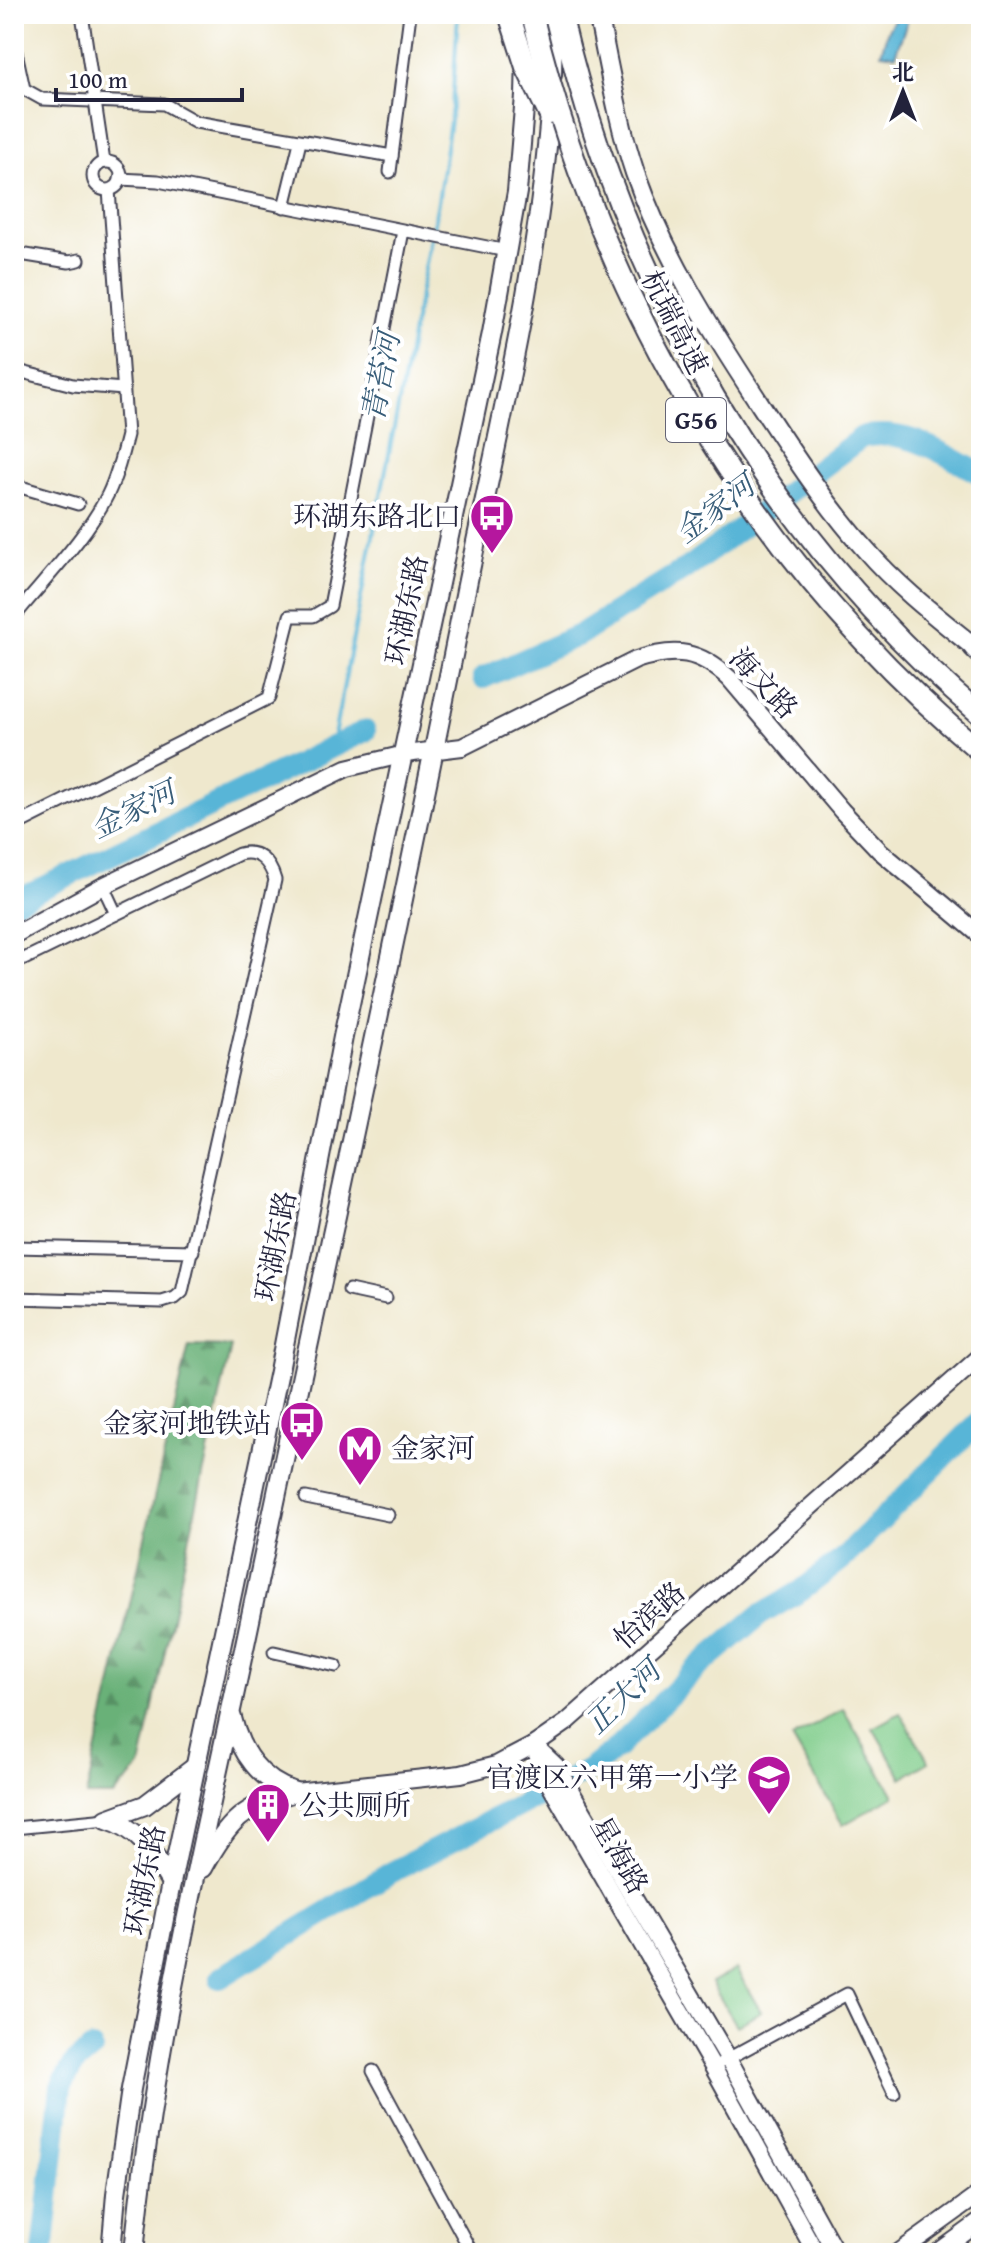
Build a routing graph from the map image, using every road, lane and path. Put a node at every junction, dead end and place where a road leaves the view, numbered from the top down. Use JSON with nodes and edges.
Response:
{"nodes":[{"id":1,"x":82,"y":14,"type":"edge"},
{"id":2,"x":410,"y":14,"type":"edge"},
{"id":3,"x":509,"y":14,"type":"edge"},
{"id":4,"x":530,"y":14,"type":"edge"},
{"id":5,"x":553,"y":14,"type":"edge"},
{"id":6,"x":561,"y":14,"type":"edge"},
{"id":7,"x":598,"y":14,"type":"edge"},
{"id":8,"x":14,"y":43,"type":"edge"},
{"id":9,"x":94,"y":100,"type":"junction"},
{"id":10,"x":300,"y":142,"type":"junction"},
{"id":11,"x":392,"y":156,"type":"junction"},
{"id":12,"x":104,"y":162,"type":"junction"},
{"id":13,"x":390,"y":172,"type":"dead end"},
{"id":14,"x":120,"y":179,"type":"junction"},
{"id":15,"x":582,"y":186,"type":"junction"},
{"id":16,"x":109,"y":190,"type":"junction"},
{"id":17,"x":284,"y":207,"type":"junction"},
{"id":18,"x":403,"y":231,"type":"junction"},
{"id":19,"x":507,"y":251,"type":"junction"},
{"id":20,"x":14,"y":253,"type":"edge"},
{"id":21,"x":79,"y":260,"type":"dead end"},
{"id":22,"x":14,"y":370,"type":"edge"},
{"id":23,"x":124,"y":389,"type":"junction"},
{"id":24,"x":14,"y":485,"type":"edge"},
{"id":25,"x":78,"y":504,"type":"dead end"},
{"id":26,"x":14,"y":617,"type":"edge"},
{"id":27,"x":978,"y":650,"type":"edge"},
{"id":28,"x":981,"y":715,"type":"edge"},
{"id":29,"x":434,"y":751,"type":"junction"},
{"id":30,"x":981,"y":752,"type":"edge"},
{"id":31,"x":405,"y":754,"type":"junction"},
{"id":32,"x":14,"y":826,"type":"edge"},
{"id":33,"x":103,"y":886,"type":"junction"},
{"id":34,"x":116,"y":914,"type":"junction"},
{"id":35,"x":14,"y":935,"type":"edge"},
{"id":36,"x":981,"y":936,"type":"edge"},
{"id":37,"x":14,"y":964,"type":"edge"},
{"id":38,"x":14,"y":1247,"type":"edge"},
{"id":39,"x":193,"y":1251,"type":"junction"},
{"id":40,"x":349,"y":1290,"type":"dead end"},
{"id":41,"x":14,"y":1298,"type":"edge"},
{"id":42,"x":386,"y":1298,"type":"dead end"},
{"id":43,"x":981,"y":1356,"type":"edge"},
{"id":44,"x":306,"y":1498,"type":"dead end"},
{"id":45,"x":388,"y":1515,"type":"dead end"},
{"id":46,"x":274,"y":1652,"type":"dead end"},
{"id":47,"x":336,"y":1666,"type":"dead end"},
{"id":48,"x":230,"y":1713,"type":"junction"},
{"id":49,"x":534,"y":1745,"type":"junction"},
{"id":50,"x":195,"y":1767,"type":"junction"},
{"id":51,"x":295,"y":1792,"type":"junction"},
{"id":52,"x":107,"y":1819,"type":"junction"},
{"id":53,"x":14,"y":1828,"type":"edge"},
{"id":54,"x":171,"y":1883,"type":"junction"},
{"id":55,"x":194,"y":1884,"type":"junction"},
{"id":56,"x":720,"y":2063,"type":"junction"},
{"id":57,"x":373,"y":2071,"type":"dead end"},
{"id":58,"x":894,"y":2093,"type":"dead end"},
{"id":59,"x":981,"y":2193,"type":"edge"},
{"id":60,"x":981,"y":2221,"type":"edge"},
{"id":61,"x":111,"y":2253,"type":"edge"},
{"id":62,"x":134,"y":2253,"type":"edge"},
{"id":63,"x":472,"y":2253,"type":"edge"},
{"id":64,"x":816,"y":2253,"type":"edge"},
{"id":65,"x":836,"y":2253,"type":"edge"},
{"id":66,"x":898,"y":2253,"type":"edge"},
{"id":67,"x":937,"y":2253,"type":"edge"}],
"edges":[{"from":1,"to":9,"type":"street"},
{"from":2,"to":11,"type":"street"},
{"from":3,"to":15,"type":"highway","bridge":true},
{"from":4,"to":15,"type":"highway","name":"杭瑞高速","number":"G56","bridge":true},
{"from":4,"to":19,"type":"main road","name":"环湖东路"},
{"from":5,"to":29,"type":"main road","name":"环湖东路"},
{"from":6,"to":28,"type":"highway","name":"杭瑞高速","number":"G56"},
{"from":7,"to":27,"type":"main road"},
{"from":8,"to":9,"type":"street"},
{"from":9,"to":10,"type":"street"},
{"from":9,"to":12,"type":"street"},
{"from":10,"to":11,"type":"street"},
{"from":10,"to":17,"type":"street"},
{"from":11,"to":13,"type":"street"},
{"from":12,"to":14,"type":"street"},
{"from":12,"to":16,"type":"street"},
{"from":14,"to":16,"type":"street"},
{"from":14,"to":17,"type":"street"},
{"from":15,"to":30,"type":"highway","name":"杭瑞高速","number":"G56","bridge":true},
{"from":16,"to":23,"type":"street"},
{"from":17,"to":18,"type":"street"},
{"from":18,"to":19,"type":"street"},
{"from":18,"to":32,"type":"street"},
{"from":19,"to":31,"type":"main road","name":"环湖东路"},
{"from":20,"to":21,"type":"street"},
{"from":22,"to":23,"type":"street"},
{"from":23,"to":26,"type":"street"},
{"from":24,"to":25,"type":"street"},
{"from":29,"to":31,"type":"street","name":"海文路"},
{"from":29,"to":36,"type":"street","name":"海文路"},
{"from":29,"to":48,"type":"main road","name":"环湖东路"},
{"from":31,"to":33,"type":"street","name":"海文路"},
{"from":31,"to":50,"type":"main road","name":"环湖东路"},
{"from":33,"to":34,"type":"street"},
{"from":33,"to":35,"type":"street","name":"海文路"},
{"from":34,"to":37,"type":"street"},
{"from":34,"to":39,"type":"street"},
{"from":38,"to":39,"type":"street"},
{"from":39,"to":41,"type":"street"},
{"from":40,"to":42,"type":"street"},
{"from":43,"to":49,"type":"street","name":"怡滨路"},
{"from":44,"to":45,"type":"street"},
{"from":46,"to":47,"type":"street"},
{"from":48,"to":51,"type":"main road"},
{"from":48,"to":55,"type":"main road","name":"环湖东路"},
{"from":49,"to":51,"type":"street","name":"怡滨路"},
{"from":49,"to":56,"type":"street","name":"星海路"},
{"from":50,"to":52,"type":"main road"},
{"from":50,"to":54,"type":"main road","name":"环湖东路"},
{"from":51,"to":55,"type":"main road"},
{"from":52,"to":53,"type":"street"},
{"from":52,"to":54,"type":"main road"},
{"from":54,"to":61,"type":"main road","name":"环湖东路"},
{"from":55,"to":62,"type":"main road","name":"环湖东路"},
{"from":56,"to":58,"type":"street"},
{"from":56,"to":64,"type":"street","name":"星海路"},
{"from":56,"to":65,"type":"street","name":"星海路"},
{"from":57,"to":63,"type":"street"},
{"from":59,"to":66,"type":"street"},
{"from":60,"to":67,"type":"street"}]}
